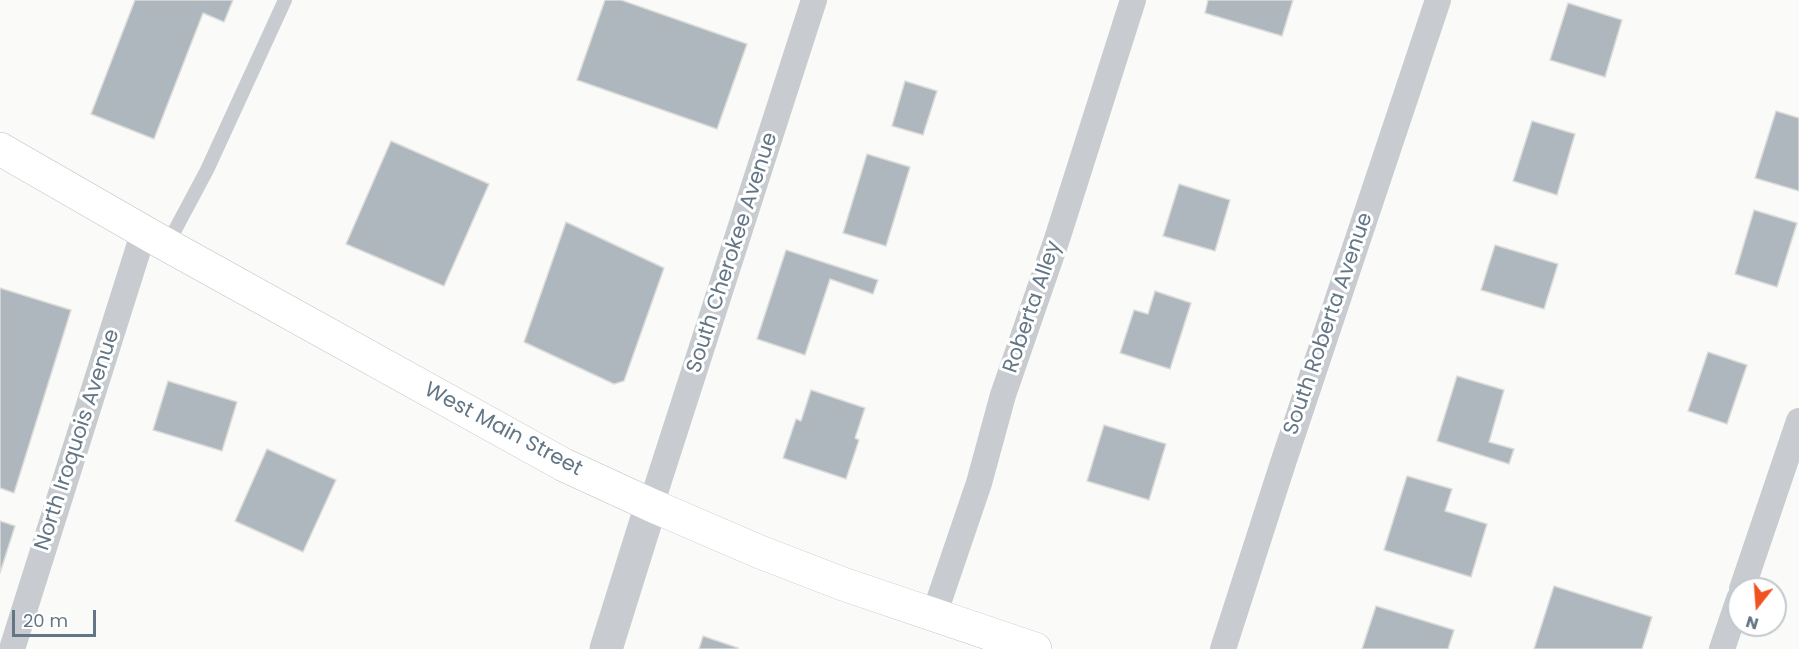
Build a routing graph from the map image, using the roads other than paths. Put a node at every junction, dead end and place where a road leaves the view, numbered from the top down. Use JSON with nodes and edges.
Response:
{"nodes":[{"id":1,"x":285,"y":0,"type":"edge"},
{"id":2,"x":814,"y":0,"type":"edge"},
{"id":3,"x":1133,"y":0,"type":"edge"},
{"id":4,"x":1438,"y":0,"type":"edge"},
{"id":5,"x":0,"y":148,"type":"edge"},
{"id":6,"x":155,"y":238,"type":"junction"},
{"id":7,"x":1799,"y":421,"type":"edge"},
{"id":8,"x":651,"y":506,"type":"junction"},
{"id":9,"x":1746,"y":577,"type":"edge"},
{"id":10,"x":934,"y":615,"type":"junction"},
{"id":11,"x":1727,"y":634,"type":"edge"},
{"id":12,"x":12,"y":649,"type":"edge"},
{"id":13,"x":606,"y":649,"type":"edge"},
{"id":14,"x":1035,"y":649,"type":"edge"},
{"id":15,"x":1223,"y":649,"type":"edge"},
{"id":16,"x":1722,"y":649,"type":"edge"}],
"edges":[{"from":1,"to":6,"type":"lane"},
{"from":2,"to":8,"type":"street","name":"South Cherokee Avenue"},
{"from":3,"to":10,"type":"street","name":"Roberta Alley"},
{"from":4,"to":15,"type":"street","name":"South Roberta Avenue"},
{"from":5,"to":6,"type":"main road","name":"West Main Street"},
{"from":6,"to":8,"type":"main road","name":"West Main Street"},
{"from":6,"to":12,"type":"street","name":"North Iroquois Avenue"},
{"from":7,"to":9,"type":"street"},
{"from":8,"to":10,"type":"main road","name":"West Main Street"},
{"from":8,"to":13,"type":"street"},
{"from":10,"to":14,"type":"main road","name":"West Main Street"},
{"from":11,"to":16,"type":"street"}]}
